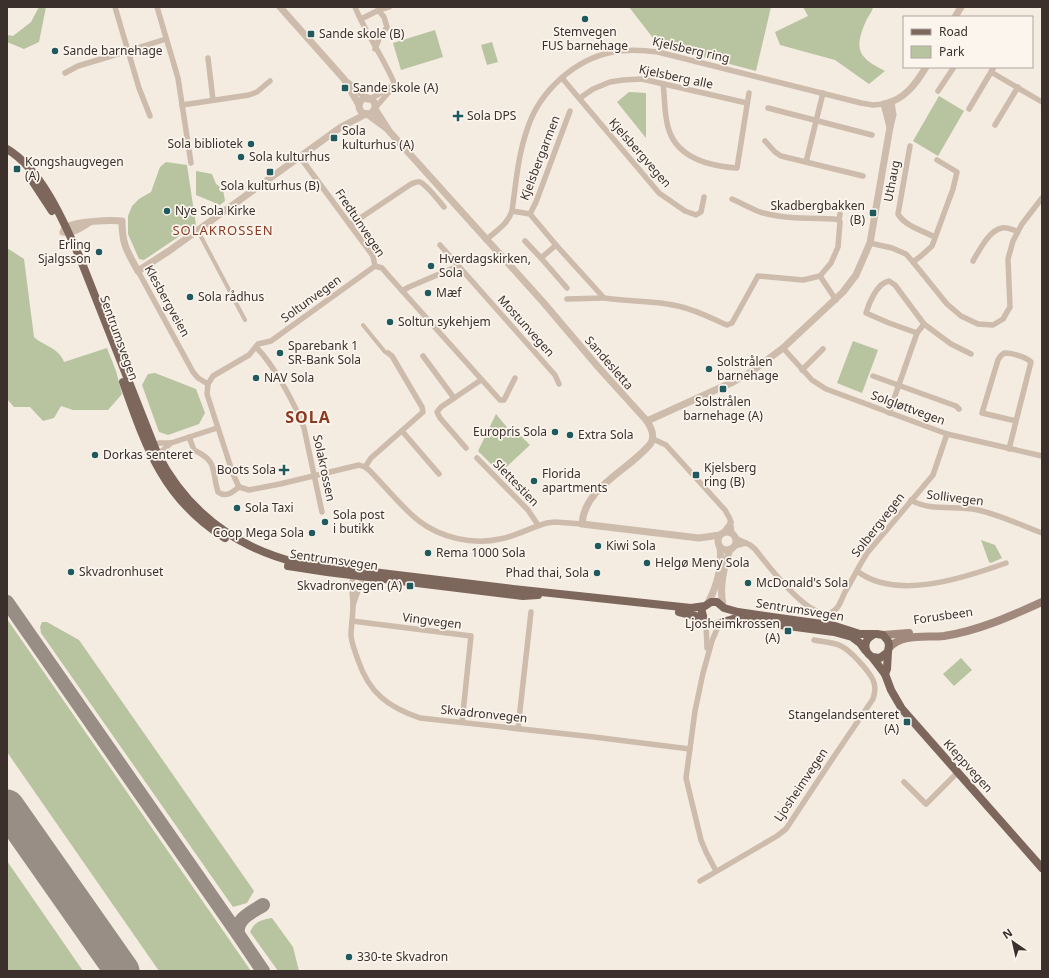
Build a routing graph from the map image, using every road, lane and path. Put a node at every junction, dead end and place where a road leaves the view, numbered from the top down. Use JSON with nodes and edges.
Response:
{"nodes":[{"id":1,"x":115,"y":7,"type":"edge"},
{"id":2,"x":157,"y":7,"type":"edge"},
{"id":3,"x":280,"y":7,"type":"edge"},
{"id":4,"x":355,"y":7,"type":"edge"},
{"id":5,"x":389,"y":7,"type":"edge"},
{"id":6,"x":961,"y":7,"type":"edge"},
{"id":7,"x":377,"y":11,"type":"junction"},
{"id":8,"x":957,"y":16,"type":"edge"},
{"id":9,"x":361,"y":19,"type":"junction"},
{"id":10,"x":166,"y":39,"type":"junction"},
{"id":11,"x":376,"y":49,"type":"junction"},
{"id":12,"x":128,"y":52,"type":"junction"},
{"id":13,"x":208,"y":58,"type":"dead end"},
{"id":14,"x":925,"y":68,"type":"edge"},
{"id":15,"x":953,"y":68,"type":"edge"},
{"id":16,"x":993,"y":69,"type":"edge"},
{"id":17,"x":64,"y":73,"type":"dead end"},
{"id":18,"x":562,"y":78,"type":"junction"},
{"id":19,"x":344,"y":79,"type":"junction"},
{"id":20,"x":270,"y":81,"type":"dead end"},
{"id":21,"x":663,"y":84,"type":"junction"},
{"id":22,"x":395,"y":85,"type":"junction"},
{"id":23,"x":1018,"y":88,"type":"junction"},
{"id":24,"x":938,"y":91,"type":"dead end"},
{"id":25,"x":749,"y":92,"type":"dead end"},
{"id":26,"x":823,"y":93,"type":"junction"},
{"id":27,"x":580,"y":98,"type":"junction"},
{"id":28,"x":369,"y":99,"type":"junction"},
{"id":29,"x":213,"y":100,"type":"junction"},
{"id":30,"x":1042,"y":102,"type":"edge"},
{"id":31,"x":747,"y":103,"type":"junction"},
{"id":32,"x":888,"y":103,"type":"junction"},
{"id":33,"x":182,"y":105,"type":"junction"},
{"id":34,"x":359,"y":106,"type":"junction"},
{"id":35,"x":375,"y":108,"type":"junction"},
{"id":36,"x":768,"y":108,"type":"dead end"},
{"id":37,"x":969,"y":109,"type":"dead end"},
{"id":38,"x":570,"y":110,"type":"dead end"},
{"id":39,"x":366,"y":114,"type":"junction"},
{"id":40,"x":150,"y":116,"type":"dead end"},
{"id":41,"x":816,"y":121,"type":"junction"},
{"id":42,"x":996,"y":125,"type":"dead end"},
{"id":43,"x":341,"y":127,"type":"junction"},
{"id":44,"x":389,"y":131,"type":"junction"},
{"id":45,"x":872,"y":135,"type":"dead end"},
{"id":46,"x":765,"y":141,"type":"dead end"},
{"id":47,"x":910,"y":146,"type":"dead end"},
{"id":48,"x":7,"y":150,"type":"edge"},
{"id":49,"x":300,"y":157,"type":"junction"},
{"id":50,"x":937,"y":160,"type":"dead end"},
{"id":51,"x":806,"y":162,"type":"junction"},
{"id":52,"x":191,"y":163,"type":"dead end"},
{"id":53,"x":863,"y":176,"type":"dead end"},
{"id":54,"x":704,"y":197,"type":"dead end"},
{"id":55,"x":1042,"y":198,"type":"edge"},
{"id":56,"x":732,"y":199,"type":"dead end"},
{"id":57,"x":444,"y":207,"type":"dead end"},
{"id":58,"x":512,"y":210,"type":"junction"},
{"id":59,"x":530,"y":214,"type":"junction"},
{"id":60,"x":840,"y":214,"type":"dead end"},
{"id":61,"x":839,"y":220,"type":"junction"},
{"id":62,"x":350,"y":225,"type":"junction"},
{"id":63,"x":66,"y":231,"type":"junction"},
{"id":64,"x":198,"y":231,"type":"junction"},
{"id":65,"x":1017,"y":231,"type":"junction"},
{"id":66,"x":935,"y":237,"type":"junction"},
{"id":67,"x":486,"y":240,"type":"junction"},
{"id":68,"x":525,"y":241,"type":"dead end"},
{"id":69,"x":870,"y":243,"type":"junction"},
{"id":70,"x":440,"y":245,"type":"dead end"},
{"id":71,"x":556,"y":245,"type":"junction"},
{"id":72,"x":541,"y":258,"type":"junction"},
{"id":73,"x":973,"y":261,"type":"dead end"},
{"id":74,"x":913,"y":262,"type":"junction"},
{"id":75,"x":375,"y":266,"type":"junction"},
{"id":76,"x":458,"y":266,"type":"junction"},
{"id":77,"x":138,"y":271,"type":"junction"},
{"id":78,"x":820,"y":276,"type":"junction"},
{"id":79,"x":567,"y":288,"type":"dead end"},
{"id":80,"x":402,"y":291,"type":"junction"},
{"id":81,"x":604,"y":298,"type":"junction"},
{"id":82,"x":567,"y":299,"type":"dead end"},
{"id":83,"x":836,"y":300,"type":"junction"},
{"id":84,"x":245,"y":320,"type":"dead end"},
{"id":85,"x":924,"y":324,"type":"junction"},
{"id":86,"x":362,"y":325,"type":"dead end"},
{"id":87,"x":917,"y":333,"type":"junction"},
{"id":88,"x":257,"y":345,"type":"junction"},
{"id":89,"x":783,"y":348,"type":"junction"},
{"id":90,"x":823,"y":349,"type":"dead end"},
{"id":91,"x":388,"y":353,"type":"joint"},
{"id":92,"x":971,"y":354,"type":"dead end"},
{"id":93,"x":423,"y":356,"type":"dead end"},
{"id":94,"x":802,"y":370,"type":"junction"},
{"id":95,"x":873,"y":376,"type":"dead end"},
{"id":96,"x":515,"y":378,"type":"dead end"},
{"id":97,"x":481,"y":380,"type":"junction"},
{"id":98,"x":208,"y":384,"type":"junction"},
{"id":99,"x":559,"y":384,"type":"dead end"},
{"id":100,"x":900,"y":385,"type":"junction"},
{"id":101,"x":454,"y":398,"type":"junction"},
{"id":102,"x":959,"y":409,"type":"dead end"},
{"id":103,"x":889,"y":413,"type":"junction"},
{"id":104,"x":647,"y":421,"type":"junction"},
{"id":105,"x":1016,"y":421,"type":"junction"},
{"id":106,"x":217,"y":428,"type":"junction"},
{"id":107,"x":402,"y":431,"type":"junction"},
{"id":108,"x":947,"y":434,"type":"junction"},
{"id":109,"x":189,"y":437,"type":"junction"},
{"id":110,"x":653,"y":439,"type":"junction"},
{"id":111,"x":171,"y":443,"type":"junction"},
{"id":112,"x":466,"y":448,"type":"dead end"},
{"id":113,"x":1009,"y":449,"type":"junction"},
{"id":114,"x":153,"y":450,"type":"junction"},
{"id":115,"x":1042,"y":456,"type":"edge"},
{"id":116,"x":477,"y":458,"type":"dead end"},
{"id":117,"x":365,"y":467,"type":"junction"},
{"id":118,"x":438,"y":474,"type":"dead end"},
{"id":119,"x":314,"y":475,"type":"junction"},
{"id":120,"x":239,"y":487,"type":"junction"},
{"id":121,"x":911,"y":500,"type":"junction"},
{"id":122,"x":322,"y":512,"type":"dead end"},
{"id":123,"x":730,"y":522,"type":"junction"},
{"id":124,"x":582,"y":524,"type":"junction"},
{"id":125,"x":538,"y":525,"type":"junction"},
{"id":126,"x":1042,"y":533,"type":"edge"},
{"id":127,"x":722,"y":534,"type":"junction"},
{"id":128,"x":734,"y":536,"type":"junction"},
{"id":129,"x":699,"y":538,"type":"junction"},
{"id":130,"x":746,"y":543,"type":"junction"},
{"id":131,"x":720,"y":546,"type":"junction"},
{"id":132,"x":732,"y":548,"type":"junction"},
{"id":133,"x":1006,"y":563,"type":"dead end"},
{"id":134,"x":857,"y":571,"type":"junction"},
{"id":135,"x":358,"y":574,"type":"junction"},
{"id":136,"x":1042,"y":602,"type":"edge"},
{"id":137,"x":706,"y":605,"type":"junction"},
{"id":138,"x":353,"y":606,"type":"junction"},
{"id":139,"x":723,"y":606,"type":"junction"},
{"id":140,"x":531,"y":612,"type":"dead end"},
{"id":141,"x":1007,"y":617,"type":"junction"},
{"id":142,"x":705,"y":620,"type":"junction"},
{"id":143,"x":352,"y":622,"type":"junction"},
{"id":144,"x":721,"y":623,"type":"junction"},
{"id":145,"x":873,"y":635,"type":"junction"},
{"id":146,"x":883,"y":635,"type":"junction"},
{"id":147,"x":814,"y":640,"type":"dead end"},
{"id":148,"x":866,"y":650,"type":"junction"},
{"id":149,"x":888,"y":650,"type":"junction"},
{"id":150,"x":872,"y":657,"type":"junction"},
{"id":151,"x":707,"y":659,"type":"junction"},
{"id":152,"x":885,"y":674,"type":"junction"},
{"id":153,"x":462,"y":722,"type":"junction"},
{"id":154,"x":518,"y":728,"type":"junction"},
{"id":155,"x":690,"y":750,"type":"junction"},
{"id":156,"x":958,"y":772,"type":"junction"},
{"id":157,"x":904,"y":782,"type":"dead end"},
{"id":158,"x":1042,"y":868,"type":"edge"},
{"id":159,"x":716,"y":871,"type":"junction"},
{"id":160,"x":700,"y":880,"type":"dead end"}],
"edges":[{"from":1,"to":12,"type":"street"},
{"from":2,"to":10,"type":"street"},
{"from":3,"to":19,"type":"street","name":"Sandesletta"},
{"from":4,"to":9,"type":"street"},
{"from":5,"to":7,"type":"street"},
{"from":6,"to":8,"type":"street"},
{"from":7,"to":9,"type":"street"},
{"from":7,"to":11,"type":"street"},
{"from":9,"to":11,"type":"street"},
{"from":10,"to":12,"type":"street"},
{"from":10,"to":33,"type":"street"},
{"from":11,"to":22,"type":"street"},
{"from":12,"to":17,"type":"street"},
{"from":12,"to":40,"type":"street"},
{"from":13,"to":29,"type":"street"},
{"from":14,"to":32,"type":"street"},
{"from":15,"to":24,"type":"street"},
{"from":16,"to":23,"type":"street"},
{"from":16,"to":37,"type":"street"},
{"from":18,"to":26,"type":"street","name":"Kjelsberg ring"},
{"from":18,"to":27,"type":"street","name":"Kjelsbergvegen"},
{"from":18,"to":58,"type":"street","name":"Kjelsberg ring"},
{"from":19,"to":28,"type":"street","name":"Sandesletta"},
{"from":19,"to":34,"type":"street","name":"Sandesletta"},
{"from":20,"to":29,"type":"street"},
{"from":21,"to":27,"type":"street","name":"Kjelsberg alle"},
{"from":21,"to":31,"type":"street","name":"Kjelsberg alle"},
{"from":21,"to":31,"type":"street"},
{"from":22,"to":28,"type":"street"},
{"from":22,"to":35,"type":"street"},
{"from":23,"to":30,"type":"street"},
{"from":23,"to":42,"type":"street"},
{"from":25,"to":31,"type":"street"},
{"from":26,"to":32,"type":"street","name":"Kjelsberg ring"},
{"from":26,"to":41,"type":"street"},
{"from":27,"to":54,"type":"street","name":"Kjelsbergvegen"},
{"from":28,"to":34,"type":"street"},
{"from":28,"to":35,"type":"street","name":"Sandesletta"},
{"from":29,"to":33,"type":"street"},
{"from":32,"to":69,"type":"street"},
{"from":33,"to":52,"type":"street"},
{"from":34,"to":39,"type":"street","name":"Sandesletta"},
{"from":34,"to":43,"type":"street"},
{"from":35,"to":39,"type":"street"},
{"from":35,"to":44,"type":"street","name":"Sandesletta"},
{"from":36,"to":41,"type":"street"},
{"from":38,"to":59,"type":"street","name":"Kjelsbergarmen"},
{"from":39,"to":43,"type":"street"},
{"from":39,"to":44,"type":"street","name":"Sandesletta"},
{"from":41,"to":45,"type":"street"},
{"from":41,"to":51,"type":"street"},
{"from":43,"to":49,"type":"street"},
{"from":44,"to":67,"type":"street","name":"Sandesletta"},
{"from":46,"to":51,"type":"street"},
{"from":47,"to":66,"type":"street","name":"Uthaug"},
{"from":48,"to":63,"type":"main road","name":"Sentrumsvegen"},
{"from":49,"to":62,"type":"street","name":"Fredtunvegen"},
{"from":49,"to":64,"type":"street"},
{"from":50,"to":66,"type":"street"},
{"from":51,"to":53,"type":"street"},
{"from":55,"to":65,"type":"street"},
{"from":56,"to":61,"type":"street"},
{"from":57,"to":62,"type":"street"},
{"from":58,"to":59,"type":"street"},
{"from":58,"to":67,"type":"street","name":"Kjelsberg ring"},
{"from":59,"to":71,"type":"street"},
{"from":60,"to":61,"type":"street"},
{"from":61,"to":78,"type":"street"},
{"from":62,"to":75,"type":"street","name":"Fredtunvegen"},
{"from":63,"to":77,"type":"street","name":"Klesbergveien"},
{"from":63,"to":114,"type":"main road","name":"Sentrumsvegen"},
{"from":64,"to":77,"type":"street"},
{"from":64,"to":84,"type":"street"},
{"from":65,"to":73,"type":"street"},
{"from":65,"to":74,"type":"street"},
{"from":66,"to":74,"type":"street"},
{"from":67,"to":104,"type":"street","name":"Sandesletta"},
{"from":68,"to":72,"type":"street"},
{"from":69,"to":74,"type":"street"},
{"from":69,"to":83,"type":"street"},
{"from":70,"to":76,"type":"street","name":"Mostunvegen"},
{"from":71,"to":72,"type":"street"},
{"from":71,"to":81,"type":"street"},
{"from":72,"to":79,"type":"street"},
{"from":75,"to":80,"type":"street","name":"Fredtunvegen"},
{"from":75,"to":88,"type":"street","name":"Soltunvegen"},
{"from":76,"to":80,"type":"street"},
{"from":76,"to":99,"type":"street","name":"Mostunvegen"},
{"from":77,"to":98,"type":"street","name":"Klesbergveien"},
{"from":78,"to":81,"type":"street"},
{"from":78,"to":83,"type":"street"},
{"from":80,"to":97,"type":"street","name":"Fredtunvegen"},
{"from":81,"to":82,"type":"street"},
{"from":83,"to":89,"type":"street"},
{"from":85,"to":87,"type":"street"},
{"from":85,"to":87,"type":"street"},
{"from":85,"to":92,"type":"street"},
{"from":86,"to":91,"type":"street"},
{"from":87,"to":100,"type":"street"},
{"from":88,"to":98,"type":"street"},
{"from":88,"to":119,"type":"street","name":"Solakrossen"},
{"from":89,"to":94,"type":"street","name":"Solgløttvegen"},
{"from":89,"to":104,"type":"street"},
{"from":90,"to":94,"type":"street"},
{"from":91,"to":107,"type":"street"},
{"from":93,"to":101,"type":"street"},
{"from":94,"to":103,"type":"street","name":"Solgløttvegen"},
{"from":95,"to":100,"type":"street"},
{"from":96,"to":97,"type":"street","name":"Fredtunvegen"},
{"from":97,"to":101,"type":"street"},
{"from":98,"to":106,"type":"street"},
{"from":100,"to":102,"type":"street"},
{"from":100,"to":103,"type":"street"},
{"from":101,"to":112,"type":"street"},
{"from":103,"to":108,"type":"street","name":"Solgløttvegen"},
{"from":104,"to":110,"type":"street","name":"Sandesletta"},
{"from":105,"to":105,"type":"street"},
{"from":105,"to":113,"type":"street"},
{"from":106,"to":109,"type":"street"},
{"from":106,"to":120,"type":"street"},
{"from":107,"to":117,"type":"street"},
{"from":107,"to":118,"type":"street"},
{"from":108,"to":113,"type":"street","name":"Solgløttvegen"},
{"from":108,"to":121,"type":"street","name":"Solbergvegen"},
{"from":109,"to":111,"type":"street"},
{"from":109,"to":120,"type":"street"},
{"from":110,"to":123,"type":"street"},
{"from":110,"to":124,"type":"street"},
{"from":111,"to":114,"type":"street"},
{"from":111,"to":114,"type":"street"},
{"from":113,"to":115,"type":"street","name":"Solgløttvegen"},
{"from":114,"to":135,"type":"main road","name":"Sentrumsvegen"},
{"from":116,"to":125,"type":"street","name":"Slettestien"},
{"from":117,"to":119,"type":"street"},
{"from":117,"to":125,"type":"street"},
{"from":119,"to":120,"type":"street"},
{"from":119,"to":122,"type":"street","name":"Solakrossen"},
{"from":121,"to":126,"type":"street","name":"Sollivegen"},
{"from":121,"to":134,"type":"street","name":"Solbergvegen"},
{"from":123,"to":127,"type":"street"},
{"from":123,"to":128,"type":"street"},
{"from":124,"to":125,"type":"street"},
{"from":124,"to":129,"type":"street"},
{"from":127,"to":128,"type":"street"},
{"from":127,"to":129,"type":"street"},
{"from":127,"to":131,"type":"street"},
{"from":128,"to":130,"type":"street","name":"Solbergvegen"},
{"from":128,"to":132,"type":"street"},
{"from":129,"to":131,"type":"street"},
{"from":130,"to":132,"type":"street"},
{"from":130,"to":134,"type":"street","name":"Solbergvegen"},
{"from":131,"to":132,"type":"street"},
{"from":131,"to":137,"type":"street"},
{"from":132,"to":139,"type":"street"},
{"from":133,"to":134,"type":"street"},
{"from":135,"to":137,"type":"main road","name":"Sentrumsvegen"},
{"from":135,"to":138,"type":"street","name":"Skvadronvegen"},
{"from":135,"to":138,"type":"street","name":"Skvadronvegen"},
{"from":135,"to":142,"type":"main road","name":"Sentrumsvegen"},
{"from":136,"to":141,"type":"main road","name":"Forusbeen"},
{"from":137,"to":139,"type":"main road","name":"Sentrumsvegen"},
{"from":137,"to":142,"type":"main road"},
{"from":138,"to":143,"type":"street","name":"Skvadronvegen"},
{"from":139,"to":144,"type":"main road"},
{"from":139,"to":145,"type":"main road","name":"Sentrumsvegen"},
{"from":140,"to":154,"type":"street"},
{"from":141,"to":146,"type":"main road","name":"Forusbeen"},
{"from":141,"to":149,"type":"main road","name":"Forusbeen"},
{"from":142,"to":144,"type":"main road","name":"Sentrumsvegen"},
{"from":142,"to":151,"type":"street"},
{"from":143,"to":153,"type":"street","name":"Skvadronvegen"},
{"from":143,"to":153,"type":"street","name":"Vingvegen"},
{"from":144,"to":148,"type":"main road","name":"Sentrumsvegen"},
{"from":144,"to":151,"type":"street"},
{"from":145,"to":146,"type":"main road"},
{"from":145,"to":148,"type":"main road"},
{"from":146,"to":149,"type":"main road"},
{"from":147,"to":159,"type":"street","name":"Ljosheimvegen"},
{"from":148,"to":150,"type":"main road"},
{"from":149,"to":150,"type":"main road"},
{"from":149,"to":152,"type":"main road","name":"Kleppvegen"},
{"from":150,"to":152,"type":"main road","name":"Kleppvegen"},
{"from":151,"to":155,"type":"street"},
{"from":152,"to":156,"type":"main road","name":"Kleppvegen"},
{"from":153,"to":154,"type":"street","name":"Skvadronvegen"},
{"from":154,"to":155,"type":"street","name":"Skvadronvegen"},
{"from":155,"to":159,"type":"street"},
{"from":156,"to":157,"type":"street"},
{"from":156,"to":158,"type":"main road","name":"Kleppvegen"},
{"from":159,"to":160,"type":"street","name":"Ljosheimvegen"}]}
